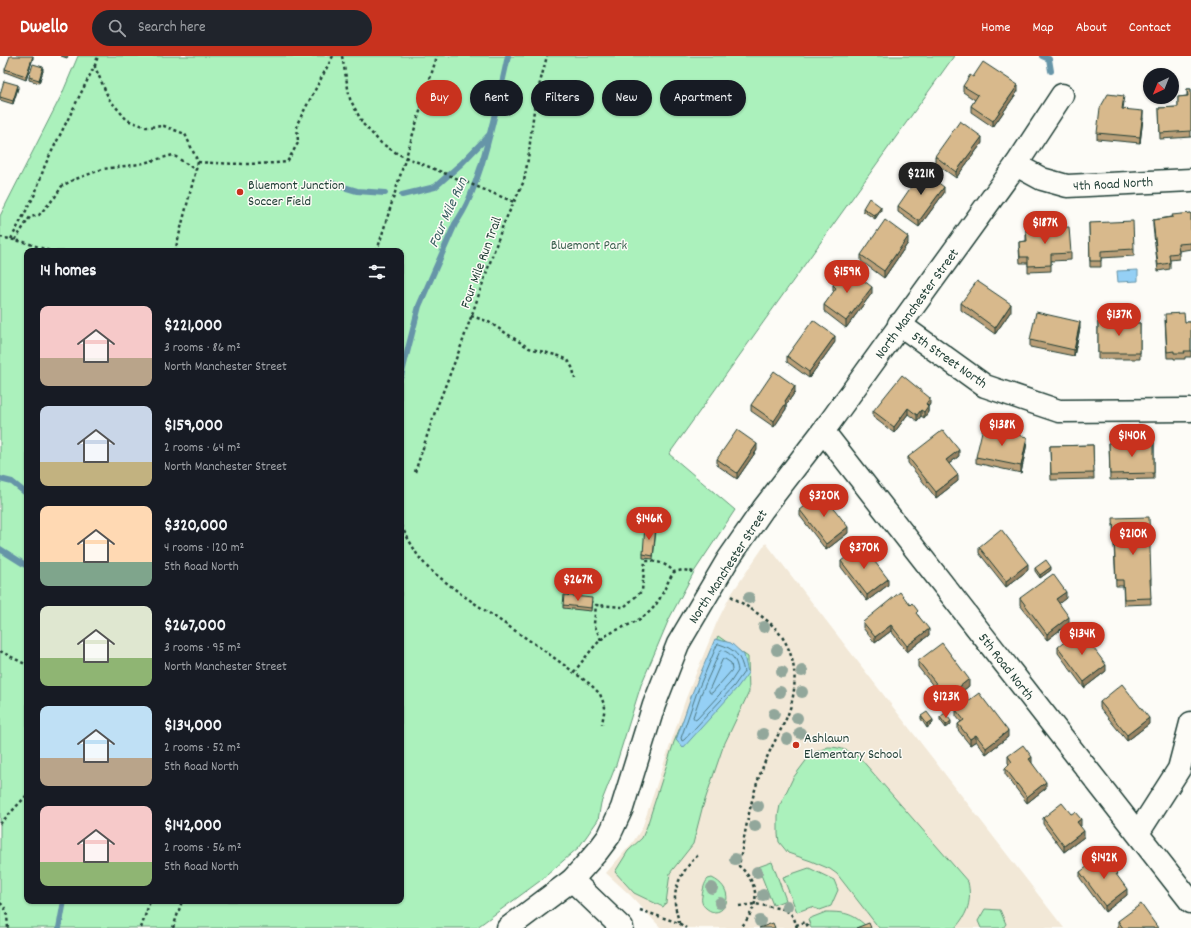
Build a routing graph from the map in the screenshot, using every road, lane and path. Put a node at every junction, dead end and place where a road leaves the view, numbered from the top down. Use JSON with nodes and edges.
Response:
{"nodes":[{"id":1,"x":98,"y":56,"type":"edge"},
{"id":2,"x":333,"y":56,"type":"edge"},
{"id":3,"x":342,"y":56,"type":"edge"},
{"id":4,"x":436,"y":56,"type":"edge"},
{"id":5,"x":547,"y":56,"type":"edge"},
{"id":6,"x":95,"y":65,"type":"junction"},
{"id":7,"x":1062,"y":95,"type":"dead end"},
{"id":8,"x":405,"y":157,"type":"junction"},
{"id":9,"x":198,"y":162,"type":"junction"},
{"id":10,"x":1016,"y":165,"type":"junction"},
{"id":11,"x":196,"y":170,"type":"junction"},
{"id":12,"x":1191,"y":180,"type":"edge"},
{"id":13,"x":514,"y":202,"type":"junction"},
{"id":14,"x":0,"y":237,"type":"edge"},
{"id":15,"x":11,"y":239,"type":"junction"},
{"id":16,"x":15,"y":240,"type":"junction"},
{"id":17,"x":41,"y":248,"type":"edge"},
{"id":18,"x":176,"y":248,"type":"edge"},
{"id":19,"x":378,"y":248,"type":"edge"},
{"id":20,"x":471,"y":316,"type":"junction"},
{"id":21,"x":899,"y":324,"type":"junction"},
{"id":22,"x":575,"y":379,"type":"dead end"},
{"id":23,"x":1191,"y":410,"type":"edge"},
{"id":24,"x":1191,"y":426,"type":"edge"},
{"id":25,"x":823,"y":431,"type":"junction"},
{"id":26,"x":415,"y":472,"type":"dead end"},
{"id":27,"x":404,"y":531,"type":"edge"},
{"id":28,"x":674,"y":572,"type":"junction"},
{"id":29,"x":694,"y":572,"type":"dead end"},
{"id":30,"x":730,"y":596,"type":"dead end"},
{"id":31,"x":601,"y":640,"type":"junction"},
{"id":32,"x":0,"y":651,"type":"edge"},
{"id":33,"x":24,"y":663,"type":"edge"},
{"id":34,"x":574,"y":672,"type":"junction"},
{"id":35,"x":1191,"y":723,"type":"edge"},
{"id":36,"x":602,"y":724,"type":"dead end"},
{"id":37,"x":24,"y":797,"type":"edge"},
{"id":38,"x":0,"y":824,"type":"edge"},
{"id":39,"x":1138,"y":833,"type":"junction"},
{"id":40,"x":698,"y":855,"type":"dead end"},
{"id":41,"x":572,"y":880,"type":"junction"},
{"id":42,"x":1191,"y":902,"type":"edge"},
{"id":43,"x":0,"y":903,"type":"edge"},
{"id":44,"x":149,"y":904,"type":"edge"},
{"id":45,"x":181,"y":904,"type":"edge"},
{"id":46,"x":755,"y":904,"type":"junction"},
{"id":47,"x":739,"y":906,"type":"dead end"},
{"id":48,"x":640,"y":910,"type":"dead end"},
{"id":49,"x":679,"y":924,"type":"junction"},
{"id":50,"x":797,"y":926,"type":"edge"},
{"id":51,"x":8,"y":928,"type":"edge"},
{"id":52,"x":141,"y":928,"type":"edge"},
{"id":53,"x":173,"y":928,"type":"edge"},
{"id":54,"x":508,"y":928,"type":"edge"},
{"id":55,"x":622,"y":928,"type":"edge"},
{"id":56,"x":686,"y":928,"type":"edge"},
{"id":57,"x":741,"y":928,"type":"edge"},
{"id":58,"x":808,"y":928,"type":"edge"}],
"edges":[{"from":1,"to":6,"type":"path"},
{"from":2,"to":9,"type":"path"},
{"from":3,"to":8,"type":"path"},
{"from":4,"to":8,"type":"path"},
{"from":5,"to":13,"type":"path","name":"Four Mile Run Trail"},
{"from":6,"to":9,"type":"path"},
{"from":6,"to":15,"type":"path"},
{"from":7,"to":10,"type":"street","name":"North Manchester Street"},
{"from":8,"to":13,"type":"path"},
{"from":8,"to":19,"type":"path"},
{"from":9,"to":11,"type":"path"},
{"from":10,"to":12,"type":"street","name":"4th Road North"},
{"from":10,"to":21,"type":"street","name":"North Manchester Street"},
{"from":11,"to":16,"type":"path"},
{"from":11,"to":18,"type":"path"},
{"from":13,"to":20,"type":"path","name":"Four Mile Run Trail"},
{"from":14,"to":15,"type":"path"},
{"from":15,"to":16,"type":"path"},
{"from":16,"to":17,"type":"path"},
{"from":20,"to":22,"type":"path"},
{"from":20,"to":26,"type":"path","name":"Four Mile Run Trail"},
{"from":21,"to":23,"type":"street","name":"5th Street North"},
{"from":21,"to":25,"type":"street","name":"North Manchester Street"},
{"from":23,"to":24,"type":"street"},
{"from":25,"to":39,"type":"street","name":"5th Road North"},
{"from":25,"to":41,"type":"street","name":"North Manchester Street"},
{"from":27,"to":34,"type":"path"},
{"from":28,"to":29,"type":"path"},
{"from":28,"to":31,"type":"path"},
{"from":28,"to":31,"type":"path"},
{"from":30,"to":46,"type":"path"},
{"from":31,"to":34,"type":"path"},
{"from":32,"to":33,"type":"path"},
{"from":34,"to":36,"type":"path"},
{"from":35,"to":39,"type":"street"},
{"from":37,"to":38,"type":"path"},
{"from":39,"to":42,"type":"street","name":"5th Road North"},
{"from":40,"to":49,"type":"path"},
{"from":41,"to":54,"type":"street","name":"North Manchester Street"},
{"from":41,"to":55,"type":"street"},
{"from":43,"to":51,"type":"path"},
{"from":44,"to":52,"type":"path"},
{"from":45,"to":53,"type":"path"},
{"from":46,"to":47,"type":"path"},
{"from":46,"to":50,"type":"path"},
{"from":46,"to":57,"type":"path"},
{"from":48,"to":49,"type":"path"},
{"from":49,"to":56,"type":"path"},
{"from":50,"to":58,"type":"path"}]}
